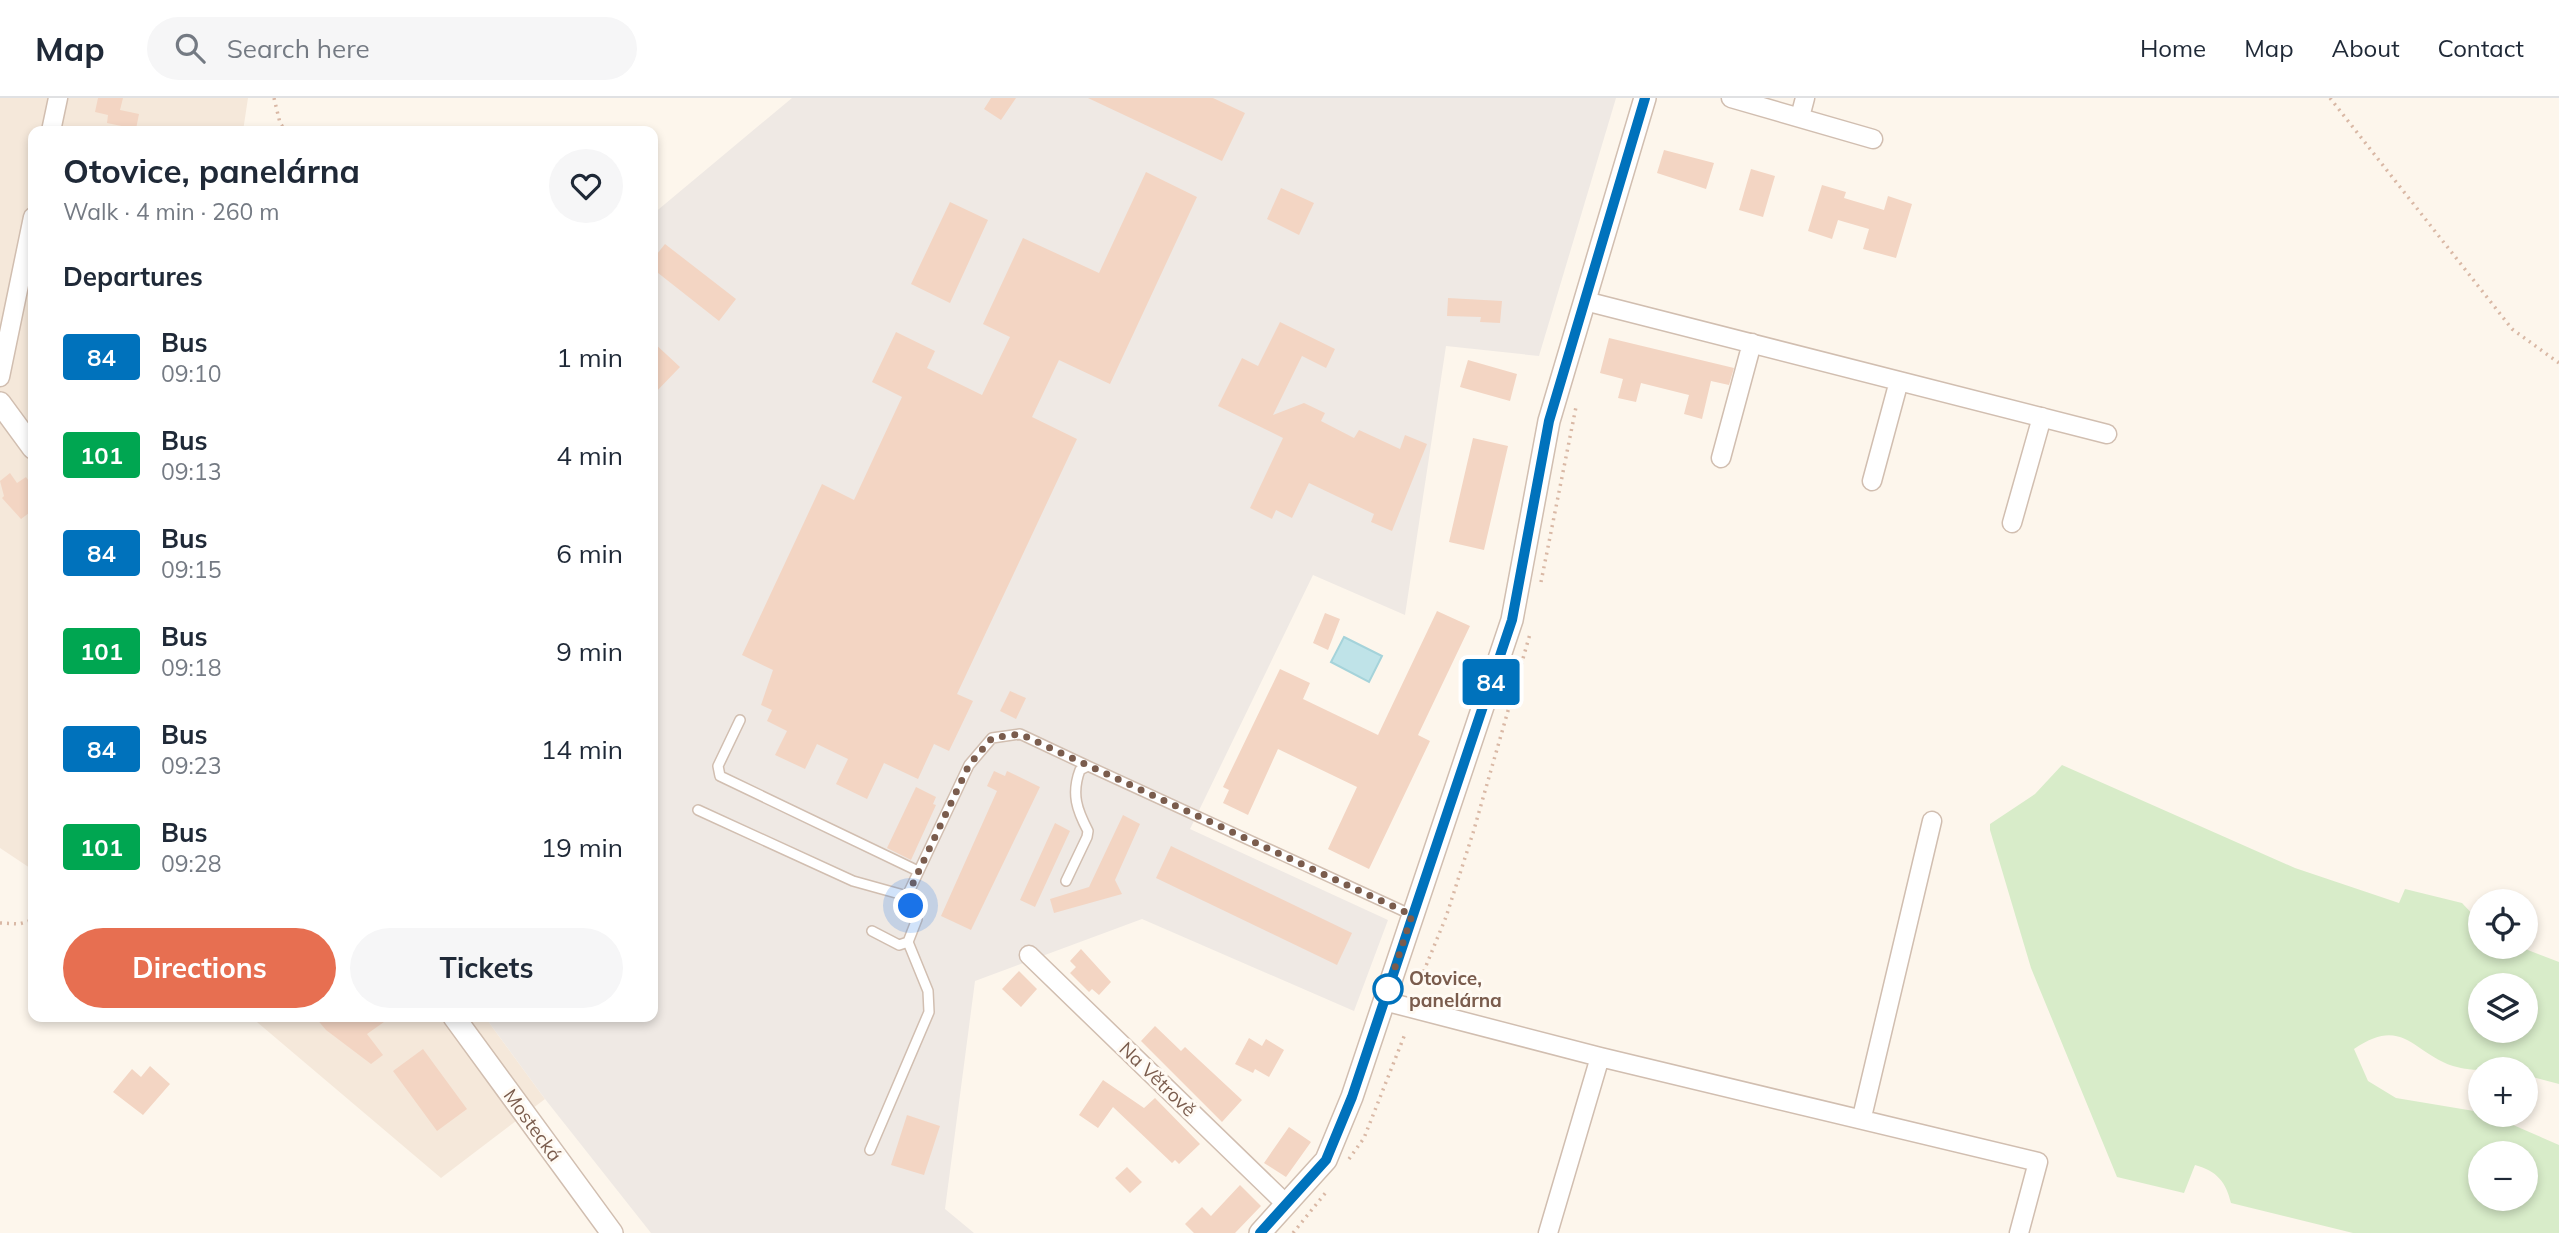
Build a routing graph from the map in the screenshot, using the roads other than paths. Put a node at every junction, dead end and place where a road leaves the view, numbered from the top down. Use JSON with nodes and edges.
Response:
{"nodes":[{"id":1,"x":58,"y":98,"type":"edge"},
{"id":2,"x":1645,"y":98,"type":"edge"},
{"id":3,"x":1731,"y":98,"type":"edge"},
{"id":4,"x":1805,"y":98,"type":"edge"},
{"id":5,"x":1800,"y":117,"type":"junction"},
{"id":6,"x":52,"y":126,"type":"edge"},
{"id":7,"x":1873,"y":139,"type":"dead end"},
{"id":8,"x":28,"y":241,"type":"edge"},
{"id":9,"x":1585,"y":301,"type":"junction"},
{"id":10,"x":1752,"y":344,"type":"junction"},
{"id":11,"x":0,"y":377,"type":"edge"},
{"id":12,"x":1899,"y":381,"type":"junction"},
{"id":13,"x":0,"y":403,"type":"edge"},
{"id":14,"x":2042,"y":417,"type":"junction"},
{"id":15,"x":2107,"y":434,"type":"dead end"},
{"id":16,"x":28,"y":441,"type":"edge"},
{"id":17,"x":1721,"y":458,"type":"dead end"},
{"id":18,"x":1872,"y":481,"type":"dead end"},
{"id":19,"x":2012,"y":523,"type":"dead end"},
{"id":20,"x":740,"y":720,"type":"dead end"},
{"id":21,"x":1088,"y":766,"type":"junction"},
{"id":22,"x":698,"y":810,"type":"dead end"},
{"id":23,"x":1932,"y":821,"type":"dead end"},
{"id":24,"x":918,"y":872,"type":"junction"},
{"id":25,"x":1066,"y":881,"type":"dead end"},
{"id":26,"x":907,"y":896,"type":"junction"},
{"id":27,"x":1412,"y":915,"type":"junction"},
{"id":28,"x":872,"y":930,"type":"dead end"},
{"id":29,"x":908,"y":942,"type":"junction"},
{"id":30,"x":1029,"y":955,"type":"dead end"},
{"id":31,"x":1384,"y":1001,"type":"junction"},
{"id":32,"x":458,"y":1022,"type":"edge"},
{"id":33,"x":1600,"y":1057,"type":"junction"},
{"id":34,"x":1862,"y":1117,"type":"junction"},
{"id":35,"x":870,"y":1150,"type":"dead end"},
{"id":36,"x":1286,"y":1204,"type":"junction"},
{"id":37,"x":612,"y":1233,"type":"edge"},
{"id":38,"x":1260,"y":1233,"type":"edge"},
{"id":39,"x":1548,"y":1233,"type":"edge"},
{"id":40,"x":2019,"y":1233,"type":"edge"}],
"edges":[{"from":1,"to":6,"type":"street"},
{"from":2,"to":9,"type":"street"},
{"from":3,"to":5,"type":"street"},
{"from":4,"to":5,"type":"street"},
{"from":5,"to":7,"type":"street"},
{"from":8,"to":11,"type":"street"},
{"from":9,"to":10,"type":"street"},
{"from":9,"to":27,"type":"street"},
{"from":10,"to":12,"type":"street"},
{"from":10,"to":17,"type":"street"},
{"from":12,"to":14,"type":"street"},
{"from":12,"to":18,"type":"street"},
{"from":13,"to":16,"type":"street"},
{"from":14,"to":15,"type":"street"},
{"from":14,"to":19,"type":"street"},
{"from":20,"to":24,"type":"lane"},
{"from":21,"to":24,"type":"lane"},
{"from":21,"to":25,"type":"lane"},
{"from":21,"to":27,"type":"lane"},
{"from":22,"to":26,"type":"lane"},
{"from":23,"to":34,"type":"street"},
{"from":24,"to":26,"type":"lane"},
{"from":26,"to":29,"type":"lane"},
{"from":27,"to":31,"type":"street"},
{"from":28,"to":29,"type":"lane"},
{"from":29,"to":35,"type":"lane"},
{"from":30,"to":36,"type":"street","name":"Na Větrově"},
{"from":31,"to":33,"type":"street"},
{"from":31,"to":36,"type":"street"},
{"from":32,"to":37,"type":"street","name":"Mostecká"},
{"from":33,"to":34,"type":"street"},
{"from":33,"to":39,"type":"street"},
{"from":34,"to":40,"type":"street"},
{"from":36,"to":38,"type":"street"}]}
